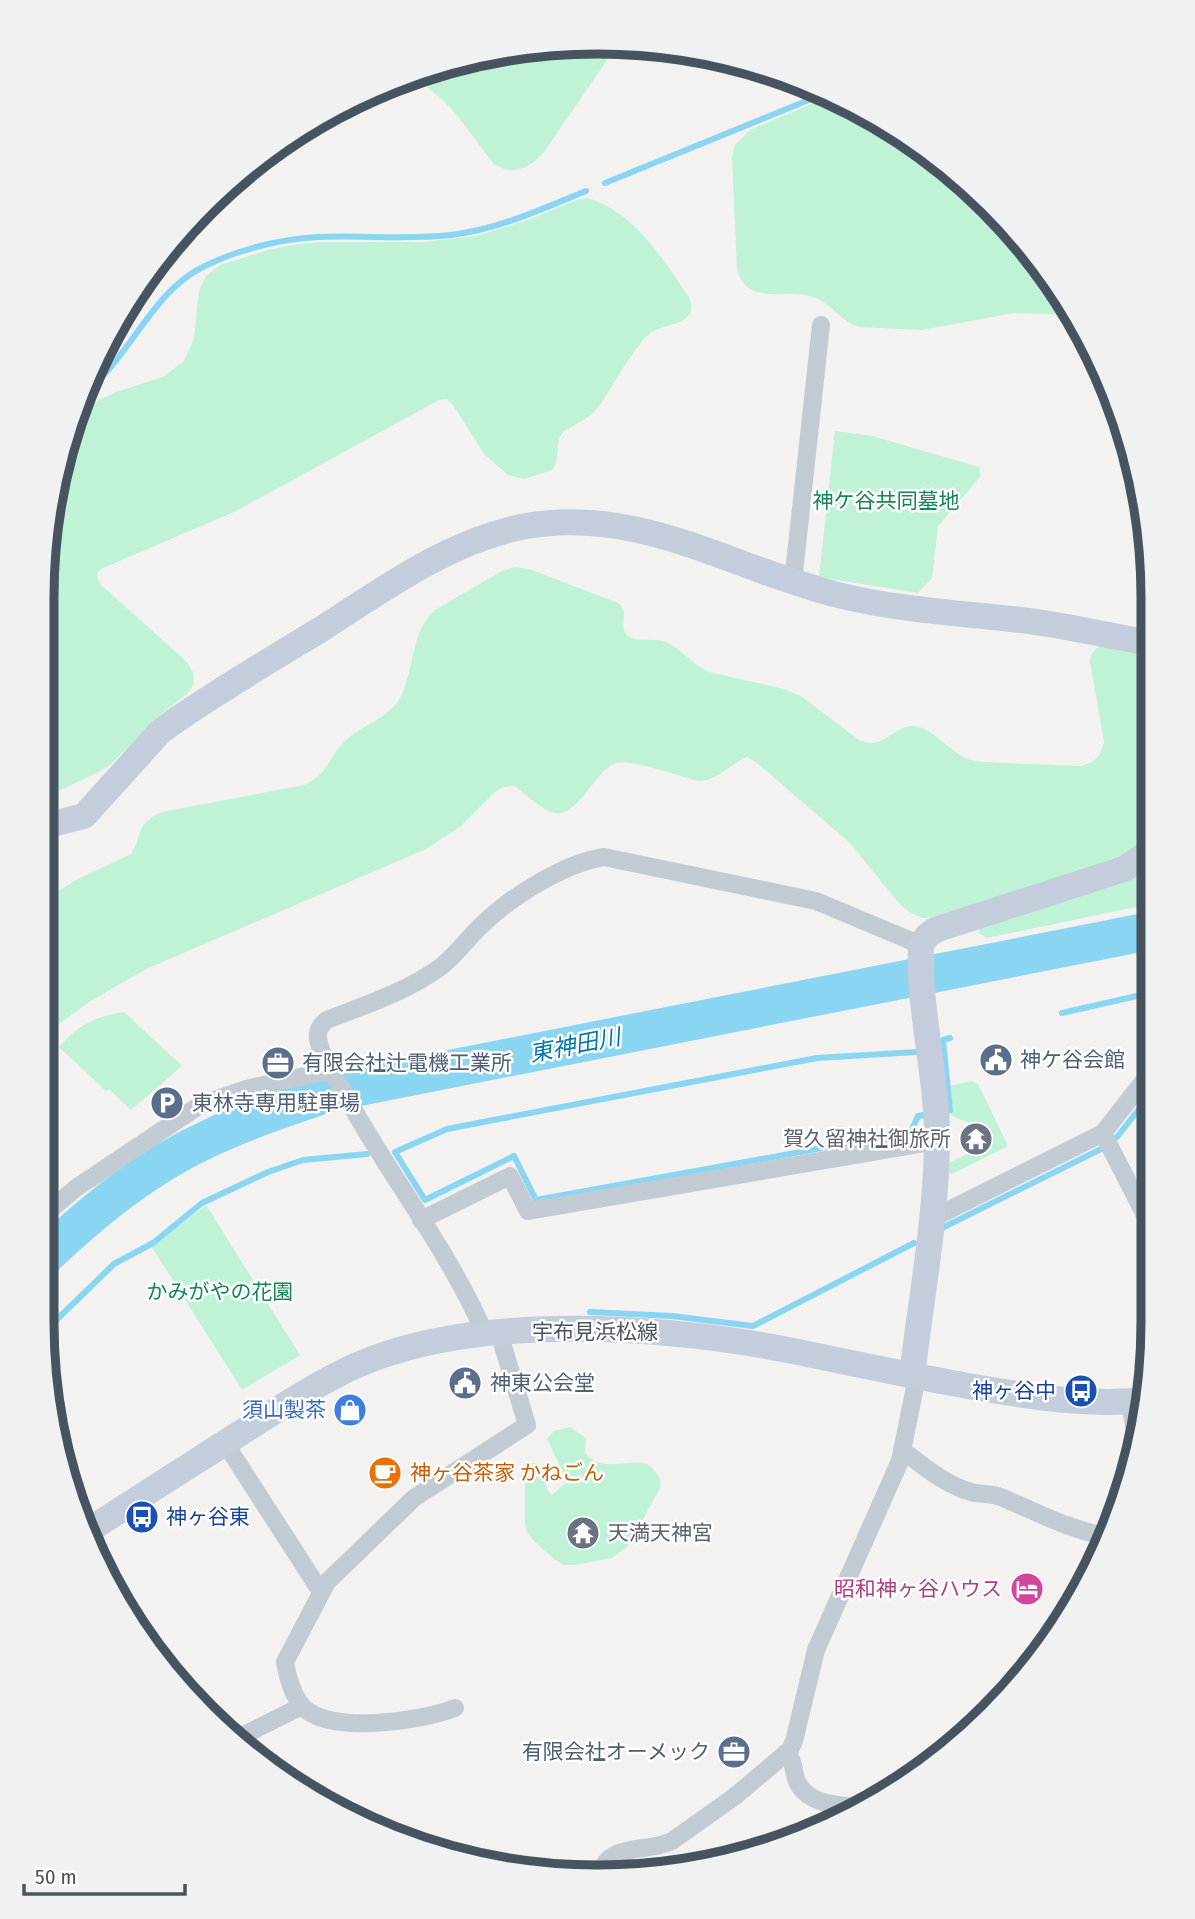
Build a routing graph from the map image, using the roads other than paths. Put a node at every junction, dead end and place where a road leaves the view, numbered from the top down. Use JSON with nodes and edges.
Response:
{"nodes":[{"id":1,"x":821,"y":325,"type":"dead end"},
{"id":2,"x":793,"y":582,"type":"junction"},
{"id":3,"x":1141,"y":641,"type":"edge"},
{"id":4,"x":54,"y":824,"type":"edge"},
{"id":5,"x":1141,"y":858,"type":"edge"},
{"id":6,"x":921,"y":950,"type":"junction"},
{"id":7,"x":333,"y":1072,"type":"junction"},
{"id":8,"x":1141,"y":1084,"type":"edge"},
{"id":9,"x":1103,"y":1133,"type":"junction"},
{"id":10,"x":937,"y":1141,"type":"junction"},
{"id":11,"x":54,"y":1207,"type":"edge"},
{"id":12,"x":1141,"y":1207,"type":"edge"},
{"id":13,"x":931,"y":1219,"type":"junction"},
{"id":14,"x":421,"y":1220,"type":"junction"},
{"id":15,"x":492,"y":1334,"type":"junction"},
{"id":16,"x":915,"y":1376,"type":"junction"},
{"id":17,"x":1135,"y":1400,"type":"edge"},
{"id":18,"x":225,"y":1443,"type":"junction"},
{"id":19,"x":902,"y":1450,"type":"junction"},
{"id":20,"x":95,"y":1526,"type":"edge"},
{"id":21,"x":1096,"y":1535,"type":"edge"},
{"id":22,"x":321,"y":1592,"type":"junction"},
{"id":23,"x":302,"y":1706,"type":"junction"},
{"id":24,"x":455,"y":1708,"type":"dead end"},
{"id":25,"x":245,"y":1735,"type":"edge"},
{"id":26,"x":786,"y":1753,"type":"junction"},
{"id":27,"x":845,"y":1805,"type":"edge"},
{"id":28,"x":604,"y":1865,"type":"edge"}],
"edges":[{"from":1,"to":2,"type":"street"},
{"from":2,"to":3,"type":"street"},
{"from":2,"to":4,"type":"street"},
{"from":5,"to":6,"type":"street"},
{"from":6,"to":7,"type":"street"},
{"from":6,"to":10,"type":"street"},
{"from":7,"to":11,"type":"street"},
{"from":7,"to":14,"type":"street"},
{"from":8,"to":9,"type":"street"},
{"from":9,"to":12,"type":"street"},
{"from":9,"to":13,"type":"street"},
{"from":10,"to":13,"type":"street"},
{"from":10,"to":14,"type":"street"},
{"from":13,"to":16,"type":"street"},
{"from":14,"to":15,"type":"street"},
{"from":15,"to":16,"type":"street","name":"宇布見浜松線"},
{"from":15,"to":18,"type":"street","name":"宇布見浜松線"},
{"from":15,"to":22,"type":"street"},
{"from":16,"to":17,"type":"street","name":"宇布見浜松線"},
{"from":16,"to":19,"type":"street"},
{"from":18,"to":20,"type":"street","name":"宇布見浜松線"},
{"from":18,"to":22,"type":"street"},
{"from":19,"to":21,"type":"street"},
{"from":19,"to":26,"type":"street"},
{"from":22,"to":23,"type":"street"},
{"from":23,"to":24,"type":"street"},
{"from":23,"to":25,"type":"street"},
{"from":26,"to":27,"type":"street"},
{"from":26,"to":28,"type":"street"}]}
